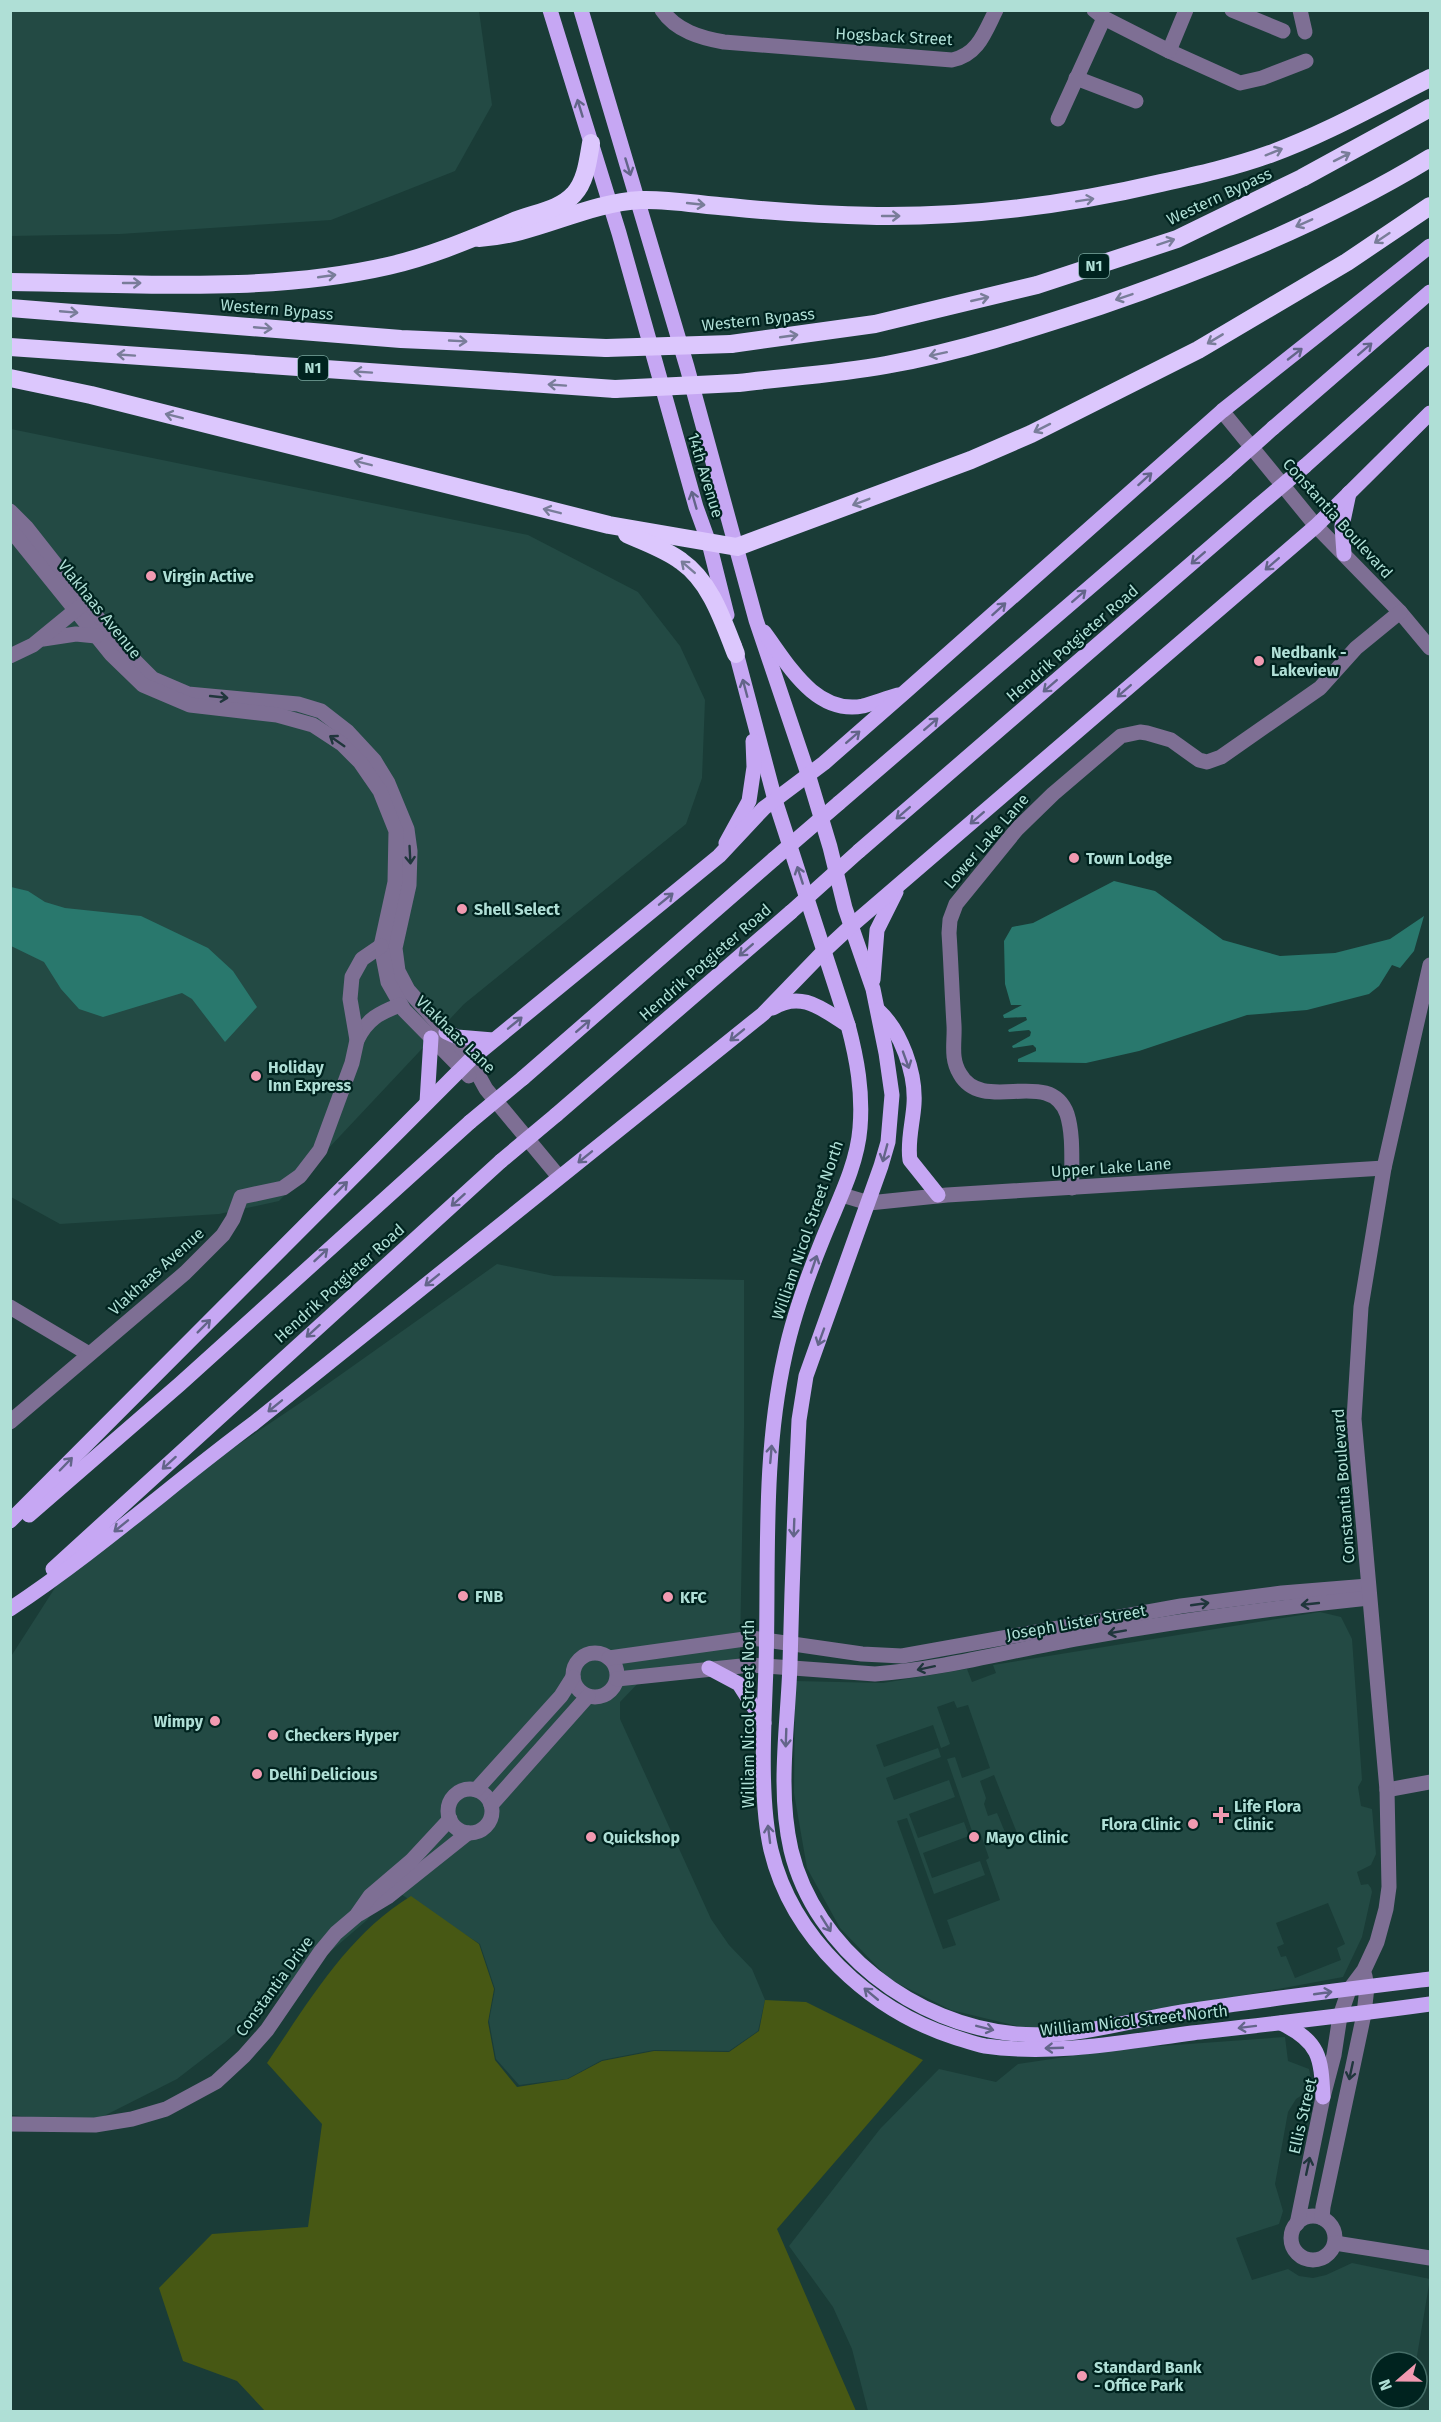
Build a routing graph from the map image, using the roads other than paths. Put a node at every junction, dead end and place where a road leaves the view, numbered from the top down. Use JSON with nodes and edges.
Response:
{"nodes":[{"id":1,"x":550,"y":10,"type":"edge"},
{"id":2,"x":581,"y":10,"type":"edge"},
{"id":3,"x":662,"y":10,"type":"edge"},
{"id":4,"x":996,"y":10,"type":"edge"},
{"id":5,"x":1186,"y":10,"type":"edge"},
{"id":6,"x":1232,"y":10,"type":"edge"},
{"id":7,"x":1300,"y":10,"type":"edge"},
{"id":8,"x":1099,"y":14,"type":"edge"},
{"id":9,"x":1283,"y":31,"type":"dead end"},
{"id":10,"x":1305,"y":32,"type":"dead end"},
{"id":11,"x":1168,"y":51,"type":"junction"},
{"id":12,"x":1306,"y":61,"type":"dead end"},
{"id":13,"x":1076,"y":78,"type":"junction"},
{"id":14,"x":1431,"y":78,"type":"edge"},
{"id":15,"x":1136,"y":101,"type":"dead end"},
{"id":16,"x":1431,"y":108,"type":"edge"},
{"id":17,"x":1058,"y":119,"type":"dead end"},
{"id":18,"x":591,"y":143,"type":"junction"},
{"id":19,"x":1431,"y":158,"type":"edge"},
{"id":20,"x":638,"y":201,"type":"junction"},
{"id":21,"x":610,"y":204,"type":"junction"},
{"id":22,"x":1431,"y":206,"type":"edge"},
{"id":23,"x":479,"y":238,"type":"junction"},
{"id":24,"x":1431,"y":246,"type":"edge"},
{"id":25,"x":10,"y":282,"type":"edge"},
{"id":26,"x":1431,"y":292,"type":"edge"},
{"id":27,"x":10,"y":308,"type":"edge"},
{"id":28,"x":10,"y":347,"type":"edge"},
{"id":29,"x":1431,"y":354,"type":"edge"},
{"id":30,"x":10,"y":378,"type":"edge"},
{"id":31,"x":1222,"y":411,"type":"junction"},
{"id":32,"x":1431,"y":413,"type":"edge"},
{"id":33,"x":1349,"y":493,"type":"junction"},
{"id":34,"x":10,"y":512,"type":"edge"},
{"id":35,"x":609,"y":525,"type":"junction"},
{"id":36,"x":1316,"y":526,"type":"junction"},
{"id":37,"x":10,"y":529,"type":"edge"},
{"id":38,"x":709,"y":543,"type":"junction"},
{"id":39,"x":737,"y":547,"type":"junction"},
{"id":40,"x":1344,"y":554,"type":"junction"},
{"id":41,"x":81,"y":606,"type":"junction"},
{"id":42,"x":1400,"y":612,"type":"junction"},
{"id":43,"x":756,"y":620,"type":"junction"},
{"id":44,"x":96,"y":636,"type":"junction"},
{"id":45,"x":40,"y":640,"type":"junction"},
{"id":46,"x":1431,"y":648,"type":"edge"},
{"id":47,"x":736,"y":654,"type":"junction"},
{"id":48,"x":10,"y":656,"type":"edge"},
{"id":49,"x":905,"y":692,"type":"junction"},
{"id":50,"x":752,"y":712,"type":"junction"},
{"id":51,"x":808,"y":774,"type":"junction"},
{"id":52,"x":775,"y":800,"type":"junction"},
{"id":53,"x":719,"y":856,"type":"junction"},
{"id":54,"x":898,"y":886,"type":"junction"},
{"id":55,"x":851,"y":926,"type":"junction"},
{"id":56,"x":388,"y":947,"type":"junction"},
{"id":57,"x":824,"y":951,"type":"junction"},
{"id":58,"x":1431,"y":965,"type":"edge"},
{"id":59,"x":873,"y":989,"type":"junction"},
{"id":60,"x":400,"y":1005,"type":"junction"},
{"id":61,"x":878,"y":1010,"type":"junction"},
{"id":62,"x":763,"y":1014,"type":"junction"},
{"id":63,"x":848,"y":1025,"type":"junction"},
{"id":64,"x":446,"y":1032,"type":"junction"},
{"id":65,"x":431,"y":1038,"type":"junction"},
{"id":66,"x":357,"y":1040,"type":"junction"},
{"id":67,"x":494,"y":1040,"type":"junction"},
{"id":68,"x":465,"y":1064,"type":"junction"},
{"id":69,"x":427,"y":1102,"type":"junction"},
{"id":70,"x":1384,"y":1168,"type":"junction"},
{"id":71,"x":559,"y":1177,"type":"junction"},
{"id":72,"x":1072,"y":1188,"type":"junction"},
{"id":73,"x":842,"y":1195,"type":"junction"},
{"id":74,"x":938,"y":1195,"type":"junction"},
{"id":75,"x":869,"y":1203,"type":"junction"},
{"id":76,"x":10,"y":1307,"type":"edge"},
{"id":77,"x":90,"y":1354,"type":"junction"},
{"id":78,"x":10,"y":1422,"type":"edge"},
{"id":79,"x":10,"y":1521,"type":"edge"},
{"id":80,"x":10,"y":1531,"type":"edge"},
{"id":81,"x":1368,"y":1592,"type":"junction"},
{"id":82,"x":10,"y":1608,"type":"edge"},
{"id":83,"x":766,"y":1640,"type":"junction"},
{"id":84,"x":790,"y":1643,"type":"junction"},
{"id":85,"x":609,"y":1658,"type":"junction"},
{"id":86,"x":766,"y":1665,"type":"junction"},
{"id":87,"x":790,"y":1667,"type":"junction"},
{"id":88,"x":708,"y":1668,"type":"junction"},
{"id":89,"x":573,"y":1677,"type":"junction"},
{"id":90,"x":617,"y":1679,"type":"junction"},
{"id":91,"x":588,"y":1696,"type":"junction"},
{"id":92,"x":765,"y":1725,"type":"junction"},
{"id":93,"x":1431,"y":1782,"type":"edge"},
{"id":94,"x":476,"y":1790,"type":"junction"},
{"id":95,"x":1387,"y":1790,"type":"junction"},
{"id":96,"x":491,"y":1805,"type":"junction"},
{"id":97,"x":450,"y":1819,"type":"junction"},
{"id":98,"x":468,"y":1833,"type":"junction"},
{"id":99,"x":356,"y":1916,"type":"junction"},
{"id":100,"x":1364,"y":1970,"type":"junction"},
{"id":101,"x":1431,"y":1979,"type":"edge"},
{"id":102,"x":1366,"y":1987,"type":"junction"},
{"id":103,"x":1349,"y":1990,"type":"junction"},
{"id":104,"x":1431,"y":2004,"type":"edge"},
{"id":105,"x":1364,"y":2014,"type":"junction"},
{"id":106,"x":1340,"y":2016,"type":"junction"},
{"id":107,"x":1280,"y":2023,"type":"junction"},
{"id":108,"x":1323,"y":2097,"type":"junction"},
{"id":109,"x":12,"y":2125,"type":"edge"},
{"id":110,"x":1322,"y":2218,"type":"junction"},
{"id":111,"x":1297,"y":2224,"type":"junction"},
{"id":112,"x":1335,"y":2243,"type":"junction"},
{"id":113,"x":1431,"y":2259,"type":"edge"}],
"edges":[{"from":18,"to":1,"type":"main road","name":"14th Avenue","one_way":true},
{"from":2,"to":20,"type":"main road","name":"14th Avenue","one_way":true},
{"from":3,"to":4,"type":"street","name":"Hogsback Street"},
{"from":5,"to":11,"type":"street"},
{"from":6,"to":9,"type":"street"},
{"from":7,"to":10,"type":"street"},
{"from":8,"to":11,"type":"street"},
{"from":8,"to":13,"type":"street"},
{"from":11,"to":12,"type":"street"},
{"from":13,"to":15,"type":"street"},
{"from":13,"to":17,"type":"street"},
{"from":20,"to":14,"type":"highway","one_way":true},
{"from":27,"to":16,"type":"highway","name":"Western Bypass","number":"N1","one_way":true,"bridge":true},
{"from":18,"to":21,"type":"main road","name":"14th Avenue"},
{"from":18,"to":23,"type":"highway"},
{"from":19,"to":28,"type":"highway","number":"N1","one_way":true,"bridge":true},
{"from":20,"to":21,"type":"highway"},
{"from":20,"to":39,"type":"main road","name":"14th Avenue"},
{"from":21,"to":23,"type":"highway"},
{"from":38,"to":21,"type":"main road","name":"14th Avenue","one_way":true},
{"from":22,"to":39,"type":"highway","one_way":true},
{"from":25,"to":23,"type":"highway","one_way":true},
{"from":31,"to":24,"type":"main road","one_way":true},
{"from":80,"to":26,"type":"main road","name":"Hendrik Potgieter Road","one_way":true,"bridge":true},
{"from":29,"to":82,"type":"main road","name":"Hendrik Potgieter Road","one_way":true,"bridge":true},
{"from":35,"to":30,"type":"highway","one_way":true},
{"from":31,"to":36,"type":"street","name":"Constantia Boulevard"},
{"from":49,"to":31,"type":"main road","one_way":true},
{"from":32,"to":33,"type":"main road"},
{"from":33,"to":36,"type":"main road"},
{"from":33,"to":40,"type":"main road"},
{"from":34,"to":41,"type":"street","name":"Vlakhaas Avenue"},
{"from":35,"to":38,"type":"highway"},
{"from":47,"to":35,"type":"highway","one_way":true},
{"from":36,"to":40,"type":"street","name":"Constantia Boulevard"},
{"from":36,"to":54,"type":"main road","one_way":true},
{"from":37,"to":41,"type":"street","name":"Vlakhaas Avenue"},
{"from":38,"to":39,"type":"highway"},
{"from":38,"to":47,"type":"main road","name":"14th Avenue"},
{"from":39,"to":43,"type":"main road","name":"14th Avenue"},
{"from":40,"to":42,"type":"street","name":"Constantia Boulevard"},
{"from":41,"to":44,"type":"street","name":"Vlakhaas Avenue"},
{"from":41,"to":45,"type":"street"},
{"from":41,"to":56,"type":"street","name":"Vlakhaas Avenue","one_way":true},
{"from":42,"to":46,"type":"street","name":"Constantia Boulevard"},
{"from":42,"to":72,"type":"street","name":"Lower Lake Lane"},
{"from":43,"to":49,"type":"main road"},
{"from":43,"to":51,"type":"main road","name":"14th Avenue"},
{"from":44,"to":45,"type":"street"},
{"from":56,"to":44,"type":"street","name":"Vlakhaas Avenue","one_way":true},
{"from":45,"to":48,"type":"street"},
{"from":50,"to":47,"type":"main road","name":"14th Avenue","one_way":true},
{"from":51,"to":49,"type":"main road","one_way":true},
{"from":50,"to":52,"type":"main road","name":"14th Avenue"},
{"from":50,"to":53,"type":"main road"},
{"from":51,"to":52,"type":"main road"},
{"from":51,"to":55,"type":"main road","name":"14th Avenue"},
{"from":52,"to":53,"type":"main road"},
{"from":57,"to":52,"type":"main road","name":"14th Avenue","one_way":true},
{"from":67,"to":53,"type":"main road","one_way":true},
{"from":54,"to":55,"type":"main road"},
{"from":54,"to":59,"type":"main road"},
{"from":55,"to":57,"type":"main road"},
{"from":55,"to":59,"type":"main road","name":"William Nicol Street North"},
{"from":56,"to":60,"type":"street","name":"Vlakhaas Lane"},
{"from":56,"to":64,"type":"street","name":"Vlakhaas Lane"},
{"from":56,"to":66,"type":"street","name":"Vlakhaas Avenue"},
{"from":57,"to":62,"type":"main road"},
{"from":57,"to":63,"type":"main road","name":"William Nicol Street North"},
{"from":58,"to":70,"type":"street","name":"Constantia Boulevard"},
{"from":59,"to":61,"type":"main road","name":"William Nicol Street North"},
{"from":60,"to":65,"type":"street","name":"Vlakhaas Lane"},
{"from":60,"to":66,"type":"street","name":"Vlakhaas Lane"},
{"from":61,"to":74,"type":"main road","one_way":true},
{"from":61,"to":75,"type":"main road","name":"William Nicol Street North","one_way":true},
{"from":62,"to":63,"type":"main road"},
{"from":62,"to":71,"type":"main road","one_way":true},
{"from":63,"to":73,"type":"main road","name":"William Nicol Street North"},
{"from":64,"to":67,"type":"main road"},
{"from":64,"to":68,"type":"street","name":"Vlakhaas Lane"},
{"from":65,"to":68,"type":"street","name":"Vlakhaas Lane"},
{"from":65,"to":69,"type":"main road"},
{"from":66,"to":77,"type":"street","name":"Vlakhaas Avenue"},
{"from":67,"to":68,"type":"main road"},
{"from":68,"to":69,"type":"main road"},
{"from":68,"to":71,"type":"street","name":"Vlakhaas Lane"},
{"from":79,"to":69,"type":"main road","one_way":true},
{"from":70,"to":72,"type":"street","name":"Upper Lake Lane"},
{"from":70,"to":81,"type":"street","name":"Constantia Boulevard"},
{"from":71,"to":82,"type":"main road","one_way":true},
{"from":72,"to":74,"type":"street","name":"Upper Lake Lane"},
{"from":73,"to":75,"type":"street","name":"Upper Lake Lane"},
{"from":83,"to":73,"type":"main road","name":"William Nicol Street North","one_way":true},
{"from":74,"to":75,"type":"street","name":"Upper Lake Lane"},
{"from":75,"to":84,"type":"main road","name":"William Nicol Street North","one_way":true},
{"from":76,"to":77,"type":"street"},
{"from":77,"to":78,"type":"street","name":"Vlakhaas Avenue"},
{"from":84,"to":81,"type":"street","name":"Joseph Lister Street","one_way":true},
{"from":81,"to":87,"type":"street","name":"Joseph Lister Street","one_way":true},
{"from":81,"to":95,"type":"street","name":"Constantia Boulevard"},
{"from":83,"to":84,"type":"street"},
{"from":83,"to":85,"type":"street"},
{"from":83,"to":86,"type":"main road","name":"William Nicol Street North"},
{"from":84,"to":87,"type":"main road","name":"William Nicol Street North"},
{"from":85,"to":89,"type":"street"},
{"from":85,"to":90,"type":"street"},
{"from":86,"to":87,"type":"street"},
{"from":86,"to":88,"type":"street"},
{"from":86,"to":92,"type":"main road","name":"William Nicol Street North"},
{"from":87,"to":103,"type":"main road","name":"William Nicol Street North","one_way":true},
{"from":88,"to":90,"type":"street"},
{"from":88,"to":92,"type":"main road"},
{"from":89,"to":91,"type":"street"},
{"from":89,"to":94,"type":"street"},
{"from":90,"to":91,"type":"street"},
{"from":91,"to":96,"type":"street"},
{"from":107,"to":92,"type":"main road","name":"William Nicol Street North","one_way":true},
{"from":93,"to":95,"type":"street"},
{"from":94,"to":96,"type":"street"},
{"from":94,"to":97,"type":"street"},
{"from":95,"to":100,"type":"street","name":"Constantia Boulevard"},
{"from":96,"to":98,"type":"street"},
{"from":97,"to":98,"type":"street"},
{"from":97,"to":99,"type":"street","name":"Constantia Drive"},
{"from":98,"to":99,"type":"street","name":"Constantia Drive"},
{"from":99,"to":109,"type":"street","name":"Constantia Drive"},
{"from":100,"to":102,"type":"street"},
{"from":100,"to":103,"type":"street","name":"Constantia Boulevard"},
{"from":101,"to":102,"type":"main road","name":"William Nicol Street North"},
{"from":102,"to":103,"type":"main road","name":"William Nicol Street North"},
{"from":102,"to":105,"type":"street"},
{"from":103,"to":106,"type":"street","name":"Constantia Boulevard"},
{"from":104,"to":105,"type":"main road","name":"William Nicol Street North"},
{"from":105,"to":106,"type":"main road","name":"William Nicol Street North"},
{"from":105,"to":110,"type":"street","one_way":true},
{"from":106,"to":107,"type":"main road","name":"William Nicol Street North"},
{"from":106,"to":108,"type":"street","name":"Ellis Street"},
{"from":107,"to":108,"type":"main road"},
{"from":111,"to":108,"type":"street","name":"Ellis Street","one_way":true},
{"from":110,"to":111,"type":"street"},
{"from":110,"to":112,"type":"street"},
{"from":111,"to":112,"type":"street","name":"Ellis Street"},
{"from":112,"to":113,"type":"street"}]}
